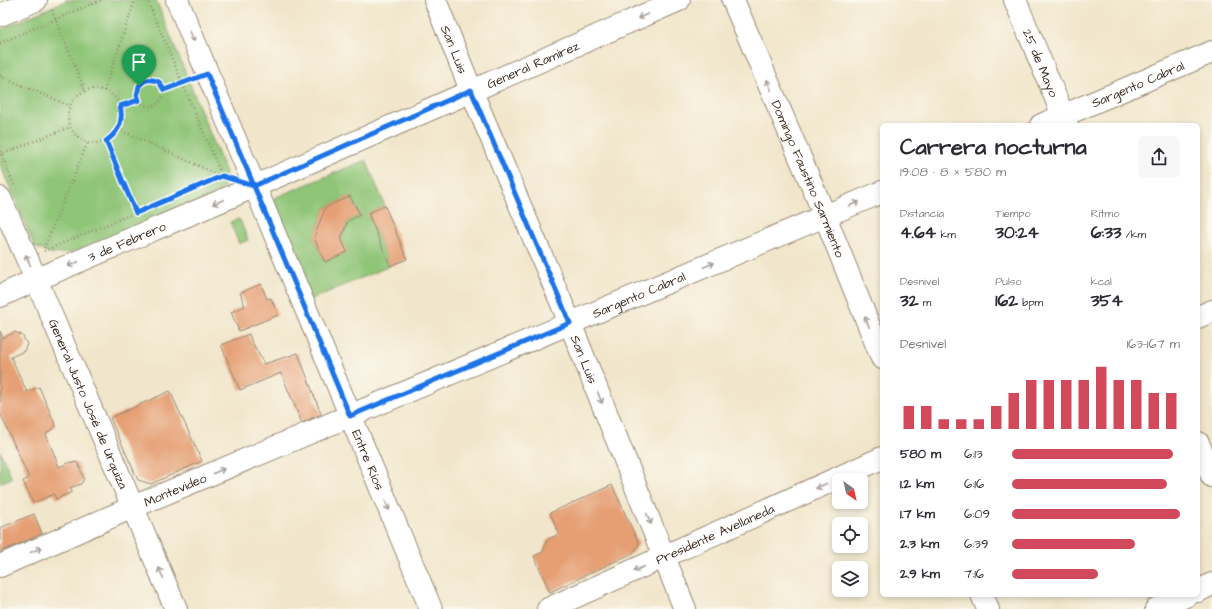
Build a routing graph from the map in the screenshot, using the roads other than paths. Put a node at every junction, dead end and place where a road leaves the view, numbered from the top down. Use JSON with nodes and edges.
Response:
{"nodes":[{"id":1,"x":177,"y":0,"type":"edge"},
{"id":2,"x":436,"y":0,"type":"edge"},
{"id":3,"x":679,"y":0,"type":"edge"},
{"id":4,"x":733,"y":0,"type":"edge"},
{"id":5,"x":1014,"y":0,"type":"edge"},
{"id":6,"x":43,"y":3,"type":"edge"},
{"id":7,"x":0,"y":15,"type":"edge"},
{"id":8,"x":1212,"y":52,"type":"edge"},
{"id":9,"x":471,"y":90,"type":"junction"},
{"id":10,"x":1065,"y":120,"type":"edge"},
{"id":11,"x":1051,"y":123,"type":"edge"},
{"id":12,"x":254,"y":186,"type":"junction"},
{"id":13,"x":880,"y":193,"type":"edge"},
{"id":14,"x":8,"y":194,"type":"edge"},
{"id":15,"x":825,"y":216,"type":"junction"},
{"id":16,"x":36,"y":280,"type":"junction"},
{"id":17,"x":0,"y":296,"type":"edge"},
{"id":18,"x":1212,"y":311,"type":"edge"},
{"id":19,"x":1200,"y":316,"type":"edge"},
{"id":20,"x":570,"y":323,"type":"junction"},
{"id":21,"x":880,"y":353,"type":"edge"},
{"id":22,"x":350,"y":416,"type":"junction"},
{"id":23,"x":1200,"y":448,"type":"edge"},
{"id":24,"x":880,"y":459,"type":"edge"},
{"id":25,"x":1212,"y":476,"type":"edge"},
{"id":26,"x":133,"y":507,"type":"junction"},
{"id":27,"x":665,"y":557,"type":"junction"},
{"id":28,"x":0,"y":566,"type":"edge"},
{"id":29,"x":1212,"y":584,"type":"edge"},
{"id":30,"x":1200,"y":590,"type":"edge"},
{"id":31,"x":983,"y":597,"type":"edge"},
{"id":32,"x":1183,"y":597,"type":"edge"},
{"id":33,"x":176,"y":609,"type":"edge"},
{"id":34,"x":431,"y":609,"type":"edge"},
{"id":35,"x":548,"y":609,"type":"edge"},
{"id":36,"x":685,"y":609,"type":"edge"},
{"id":37,"x":988,"y":609,"type":"edge"},
{"id":38,"x":1156,"y":609,"type":"edge"}],
"edges":[{"from":1,"to":12,"type":"street","name":"Entre Ríos","one_way":true},
{"from":2,"to":9,"type":"street","name":"San Luis"},
{"from":3,"to":9,"type":"street","name":"General Ramírez","one_way":true},
{"from":15,"to":4,"type":"street","name":"Domingo Faustino Sarmiento","one_way":true},
{"from":5,"to":10,"type":"street","name":"25 de Mayo"},
{"from":6,"to":7,"type":"street"},
{"from":8,"to":10,"type":"street","name":"Sargento Cabral"},
{"from":9,"to":12,"type":"street","name":"General Ramírez"},
{"from":9,"to":20,"type":"street","name":"San Luis"},
{"from":10,"to":11,"type":"street","name":"Sargento Cabral"},
{"from":12,"to":16,"type":"street","name":"3 de Febrero","one_way":true},
{"from":12,"to":22,"type":"street","name":"Entre Ríos"},
{"from":15,"to":13,"type":"street","name":"Sargento Cabral","one_way":true},
{"from":16,"to":14,"type":"street","name":"General Justo José de Urquiza","one_way":true},
{"from":20,"to":15,"type":"street","name":"Sargento Cabral","one_way":true},
{"from":21,"to":15,"type":"street","name":"Domingo Faustino Sarmiento","one_way":true},
{"from":16,"to":17,"type":"street","name":"3 de Febrero"},
{"from":16,"to":26,"type":"street","name":"General Justo José de Urquiza"},
{"from":18,"to":19,"type":"street"},
{"from":20,"to":22,"type":"street","name":"Sargento Cabral"},
{"from":20,"to":27,"type":"street","name":"San Luis","one_way":true},
{"from":26,"to":22,"type":"street","name":"Montevideo","one_way":true},
{"from":22,"to":34,"type":"street","name":"Entre Ríos","one_way":true},
{"from":23,"to":25,"type":"street"},
{"from":24,"to":27,"type":"street","name":"Presidente Avellaneda","one_way":true},
{"from":28,"to":26,"type":"street","name":"Montevideo","one_way":true},
{"from":33,"to":26,"type":"street","name":"General Justo José de Urquiza","one_way":true},
{"from":27,"to":35,"type":"street","name":"Presidente Avellaneda","one_way":true},
{"from":27,"to":36,"type":"street","name":"San Luis"},
{"from":29,"to":30,"type":"street"},
{"from":31,"to":37,"type":"street"},
{"from":32,"to":38,"type":"street"}]}
